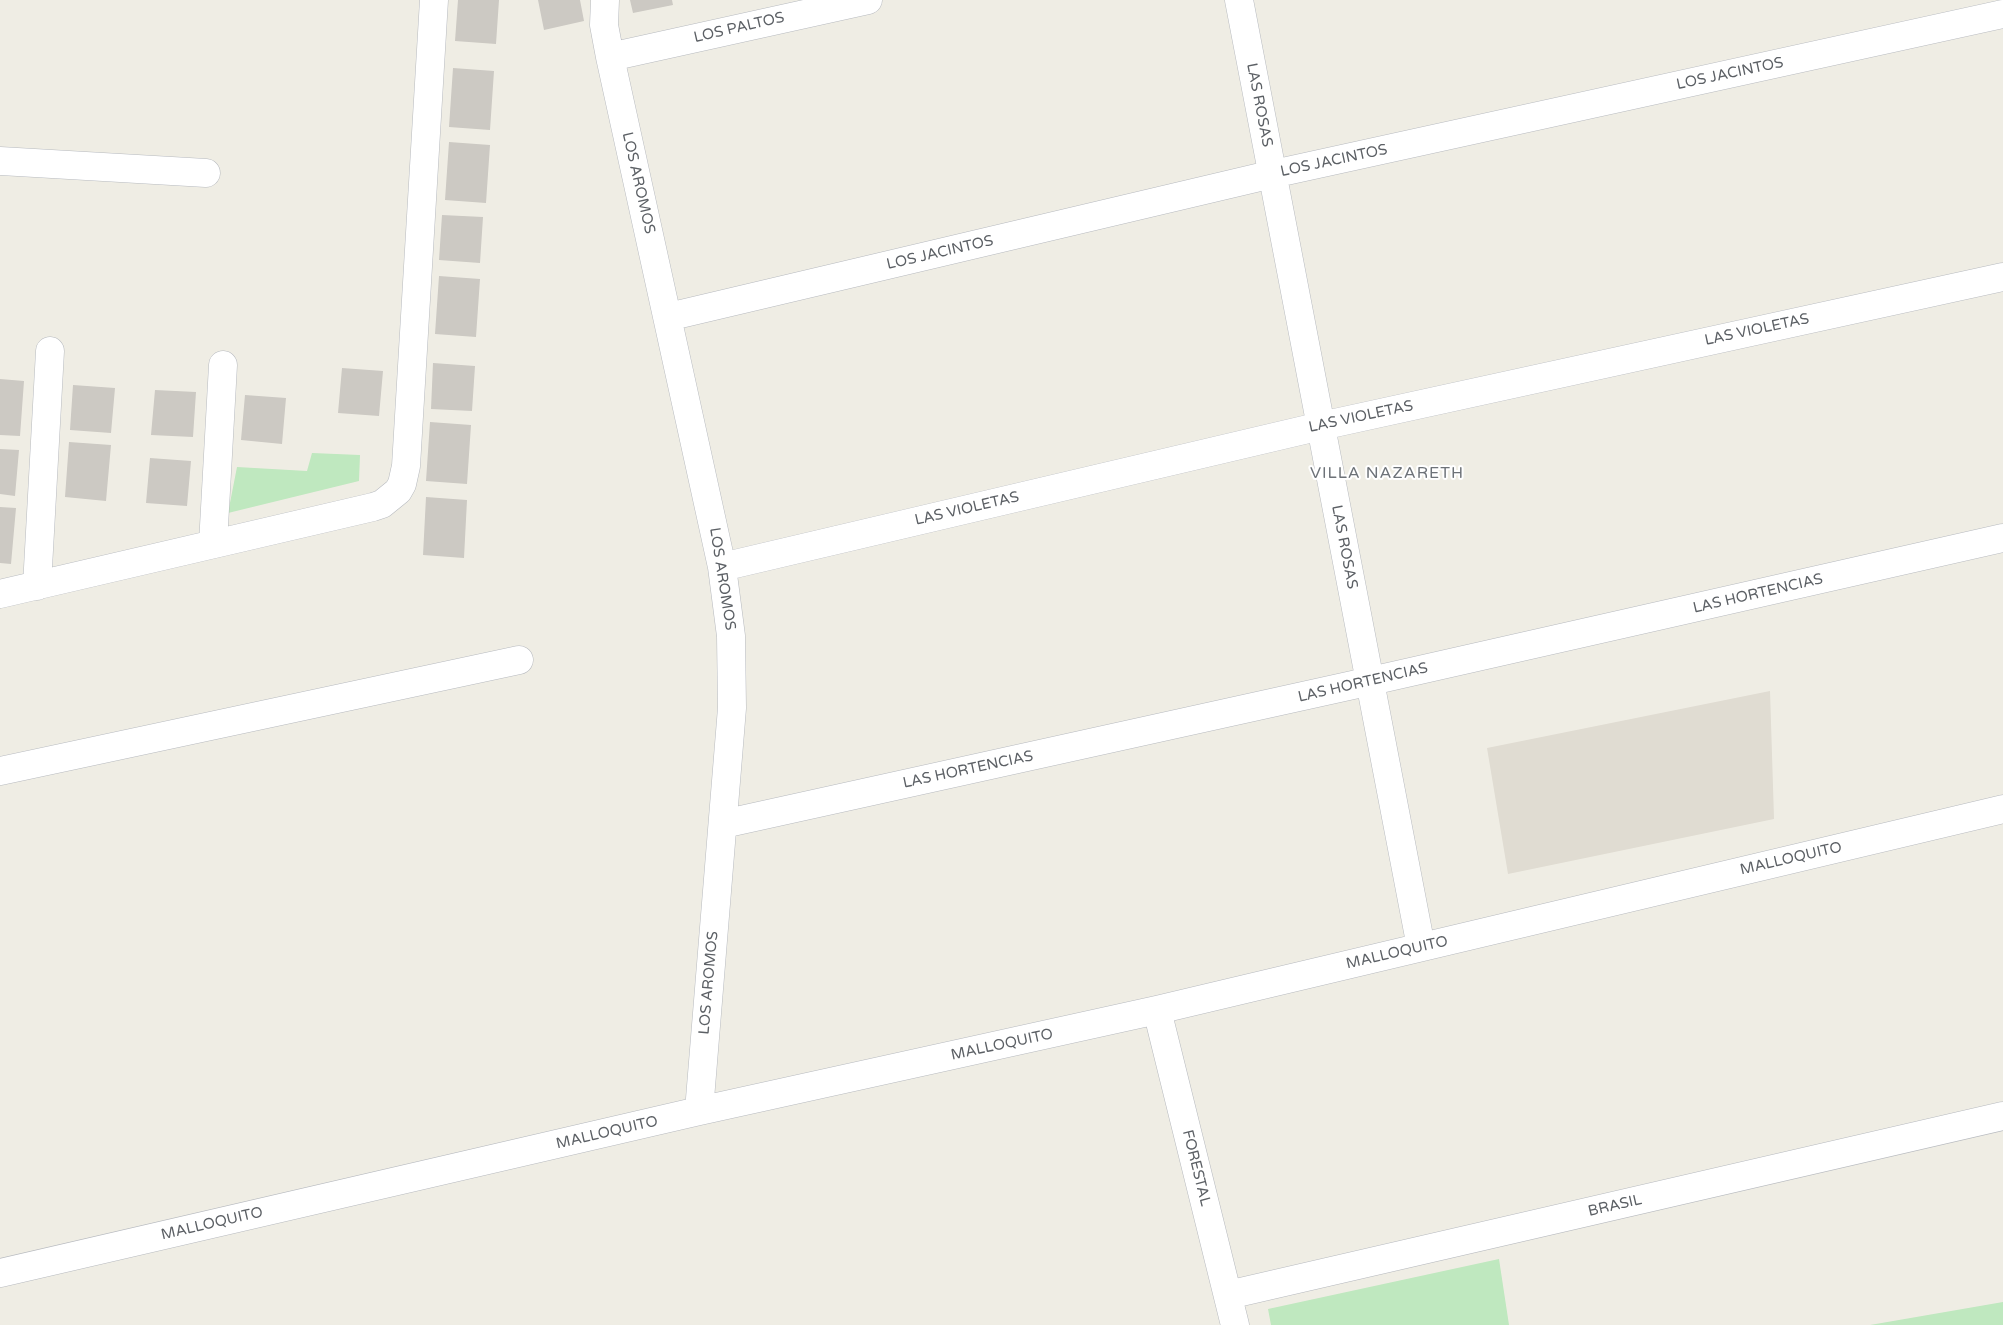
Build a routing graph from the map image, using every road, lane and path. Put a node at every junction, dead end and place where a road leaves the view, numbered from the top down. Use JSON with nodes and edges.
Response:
{"nodes":[{"id":1,"x":434,"y":0,"type":"edge"},
{"id":2,"x":605,"y":0,"type":"edge"},
{"id":3,"x":868,"y":0,"type":"edge"},
{"id":4,"x":1239,"y":0,"type":"edge"},
{"id":5,"x":773,"y":10,"type":"edge"},
{"id":6,"x":2003,"y":14,"type":"edge"},
{"id":7,"x":610,"y":57,"type":"junction"},
{"id":8,"x":0,"y":161,"type":"edge"},
{"id":9,"x":206,"y":172,"type":"dead end"},
{"id":10,"x":1272,"y":174,"type":"junction"},
{"id":11,"x":2003,"y":277,"type":"edge"},
{"id":12,"x":668,"y":317,"type":"junction"},
{"id":13,"x":50,"y":351,"type":"dead end"},
{"id":14,"x":223,"y":365,"type":"dead end"},
{"id":15,"x":1321,"y":426,"type":"junction"},
{"id":16,"x":2003,"y":538,"type":"edge"},
{"id":17,"x":213,"y":544,"type":"junction"},
{"id":18,"x":722,"y":567,"type":"junction"},
{"id":19,"x":37,"y":586,"type":"junction"},
{"id":20,"x":0,"y":594,"type":"edge"},
{"id":21,"x":519,"y":660,"type":"dead end"},
{"id":22,"x":1370,"y":682,"type":"junction"},
{"id":23,"x":0,"y":771,"type":"edge"},
{"id":24,"x":2003,"y":809,"type":"edge"},
{"id":25,"x":723,"y":824,"type":"junction"},
{"id":26,"x":1421,"y":946,"type":"junction"},
{"id":27,"x":1157,"y":1010,"type":"junction"},
{"id":28,"x":699,"y":1112,"type":"junction"},
{"id":29,"x":2003,"y":1116,"type":"edge"},
{"id":30,"x":0,"y":1273,"type":"edge"},
{"id":31,"x":1228,"y":1295,"type":"junction"},
{"id":32,"x":1235,"y":1325,"type":"edge"}],
"edges":[{"from":1,"to":17,"type":"street"},
{"from":2,"to":7,"type":"street","name":"LOS AROMOS"},
{"from":3,"to":5,"type":"street","name":"LOS PALTOS"},
{"from":4,"to":10,"type":"street","name":"LAS ROSAS"},
{"from":5,"to":7,"type":"street","name":"LOS PALTOS"},
{"from":6,"to":10,"type":"street","name":"LOS JACINTOS"},
{"from":7,"to":12,"type":"street","name":"LOS AROMOS"},
{"from":8,"to":9,"type":"street"},
{"from":10,"to":12,"type":"street","name":"LOS JACINTOS"},
{"from":10,"to":15,"type":"street","name":"LAS ROSAS"},
{"from":11,"to":15,"type":"street","name":"LAS VIOLETAS"},
{"from":12,"to":18,"type":"street","name":"LOS AROMOS"},
{"from":13,"to":19,"type":"street"},
{"from":14,"to":17,"type":"street"},
{"from":15,"to":18,"type":"street","name":"LAS VIOLETAS"},
{"from":15,"to":22,"type":"street","name":"LAS ROSAS"},
{"from":16,"to":22,"type":"street","name":"LAS HORTENCIAS"},
{"from":17,"to":19,"type":"street"},
{"from":18,"to":25,"type":"street","name":"LOS AROMOS"},
{"from":19,"to":20,"type":"street"},
{"from":21,"to":23,"type":"street"},
{"from":22,"to":25,"type":"street","name":"LAS HORTENCIAS"},
{"from":22,"to":26,"type":"street","name":"LAS ROSAS"},
{"from":24,"to":26,"type":"street","name":"MALLOQUITO"},
{"from":25,"to":28,"type":"street","name":"LOS AROMOS"},
{"from":26,"to":27,"type":"street","name":"MALLOQUITO"},
{"from":27,"to":28,"type":"street","name":"MALLOQUITO"},
{"from":27,"to":31,"type":"street","name":"FORESTAL"},
{"from":28,"to":30,"type":"street","name":"MALLOQUITO"},
{"from":29,"to":31,"type":"street","name":"BRASIL"},
{"from":31,"to":32,"type":"street","name":"FORESTAL"}]}
